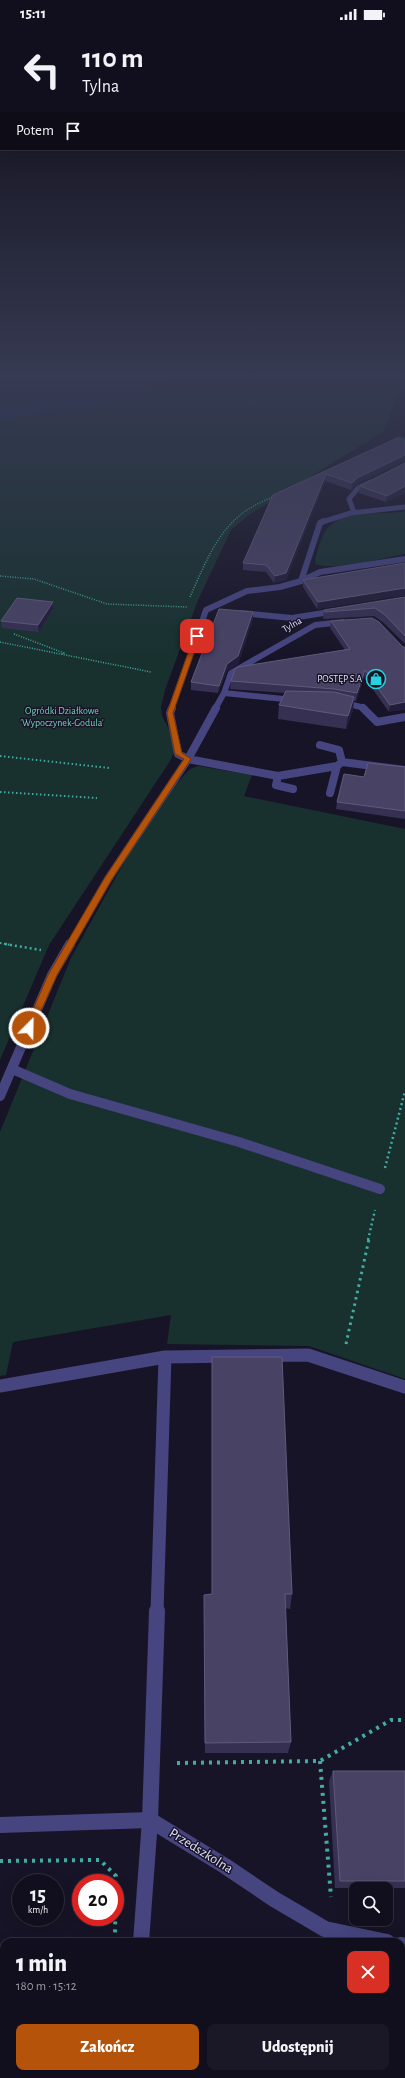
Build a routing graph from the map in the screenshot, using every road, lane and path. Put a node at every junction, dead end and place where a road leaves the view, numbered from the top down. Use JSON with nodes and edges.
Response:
{"nodes":[{"id":1,"x":378,"y":478,"type":"edge"},
{"id":2,"x":277,"y":495,"type":"edge"},
{"id":3,"x":405,"y":502,"type":"edge"},
{"id":4,"x":405,"y":507,"type":"edge"},
{"id":5,"x":389,"y":510,"type":"junction"},
{"id":6,"x":354,"y":512,"type":"junction"},
{"id":7,"x":405,"y":559,"type":"edge"},
{"id":8,"x":0,"y":576,"type":"edge"},
{"id":9,"x":301,"y":581,"type":"junction"},
{"id":10,"x":189,"y":600,"type":"dead end"},
{"id":11,"x":206,"y":610,"type":"junction"},
{"id":12,"x":343,"y":610,"type":"edge"},
{"id":13,"x":221,"y":611,"type":"edge"},
{"id":14,"x":237,"y":613,"type":"edge"},
{"id":15,"x":353,"y":621,"type":"edge"},
{"id":16,"x":14,"y":634,"type":"dead end"},
{"id":17,"x":0,"y":642,"type":"edge"},
{"id":18,"x":62,"y":654,"type":"junction"},
{"id":19,"x":151,"y":672,"type":"dead end"},
{"id":20,"x":224,"y":693,"type":"junction"},
{"id":21,"x":304,"y":700,"type":"edge"},
{"id":22,"x":333,"y":701,"type":"edge"},
{"id":23,"x":405,"y":717,"type":"edge"},
{"id":24,"x":320,"y":746,"type":"dead end"},
{"id":25,"x":0,"y":756,"type":"edge"},
{"id":26,"x":188,"y":759,"type":"junction"},
{"id":27,"x":340,"y":764,"type":"junction"},
{"id":28,"x":109,"y":768,"type":"dead end"},
{"id":29,"x":405,"y":770,"type":"edge"},
{"id":30,"x":278,"y":776,"type":"junction"},
{"id":31,"x":293,"y":789,"type":"dead end"},
{"id":32,"x":0,"y":792,"type":"edge"},
{"id":33,"x":330,"y":793,"type":"dead end"},
{"id":34,"x":97,"y":798,"type":"dead end"},
{"id":35,"x":0,"y":943,"type":"edge"},
{"id":36,"x":63,"y":957,"type":"junction"},
{"id":37,"x":12,"y":1069,"type":"junction"},
{"id":38,"x":405,"y":1091,"type":"edge"},
{"id":39,"x":0,"y":1096,"type":"edge"},
{"id":40,"x":380,"y":1189,"type":"junction"},
{"id":41,"x":165,"y":1357,"type":"junction"},
{"id":42,"x":344,"y":1366,"type":"junction"},
{"id":43,"x":0,"y":1386,"type":"edge"},
{"id":44,"x":405,"y":1387,"type":"edge"},
{"id":45,"x":405,"y":1720,"type":"edge"},
{"id":46,"x":320,"y":1761,"type":"junction"},
{"id":47,"x":152,"y":1764,"type":"junction"},
{"id":48,"x":150,"y":1820,"type":"junction"},
{"id":49,"x":0,"y":1825,"type":"edge"},
{"id":50,"x":0,"y":1861,"type":"edge"},
{"id":51,"x":331,"y":1897,"type":"dead end"},
{"id":52,"x":115,"y":1938,"type":"edge"},
{"id":53,"x":141,"y":1938,"type":"edge"},
{"id":54,"x":368,"y":1938,"type":"edge"}],
"edges":[{"from":1,"to":6,"type":"street"},
{"from":2,"to":10,"type":"path"},
{"from":3,"to":5,"type":"street"},
{"from":4,"to":5,"type":"street"},
{"from":5,"to":6,"type":"street"},
{"from":6,"to":9,"type":"street"},
{"from":7,"to":9,"type":"street"},
{"from":8,"to":11,"type":"path"},
{"from":9,"to":11,"type":"street"},
{"from":11,"to":13,"type":"street"},
{"from":11,"to":26,"type":"street"},
{"from":12,"to":14,"type":"street"},
{"from":15,"to":20,"type":"street","name":"Tylna"},
{"from":16,"to":18,"type":"path"},
{"from":17,"to":18,"type":"path"},
{"from":18,"to":19,"type":"path"},
{"from":20,"to":21,"type":"street"},
{"from":20,"to":26,"type":"street","name":"Tylna"},
{"from":22,"to":23,"type":"street"},
{"from":24,"to":27,"type":"street"},
{"from":25,"to":28,"type":"path"},
{"from":26,"to":30,"type":"street"},
{"from":26,"to":36,"type":"street","name":"Tylna"},
{"from":27,"to":29,"type":"street"},
{"from":27,"to":30,"type":"street"},
{"from":27,"to":33,"type":"street"},
{"from":30,"to":31,"type":"street"},
{"from":32,"to":34,"type":"path"},
{"from":35,"to":36,"type":"path"},
{"from":36,"to":37,"type":"street","name":"Tylna"},
{"from":37,"to":39,"type":"street","name":"Tylna"},
{"from":37,"to":40,"type":"street"},
{"from":38,"to":40,"type":"path"},
{"from":40,"to":42,"type":"path"},
{"from":41,"to":42,"type":"street"},
{"from":41,"to":43,"type":"street"},
{"from":41,"to":47,"type":"street"},
{"from":42,"to":44,"type":"street"},
{"from":45,"to":46,"type":"path"},
{"from":46,"to":47,"type":"path"},
{"from":46,"to":51,"type":"path"},
{"from":47,"to":48,"type":"street"},
{"from":48,"to":49,"type":"street"},
{"from":48,"to":53,"type":"street"},
{"from":48,"to":54,"type":"street","name":"Przedszkolna"},
{"from":50,"to":52,"type":"path"}]}
